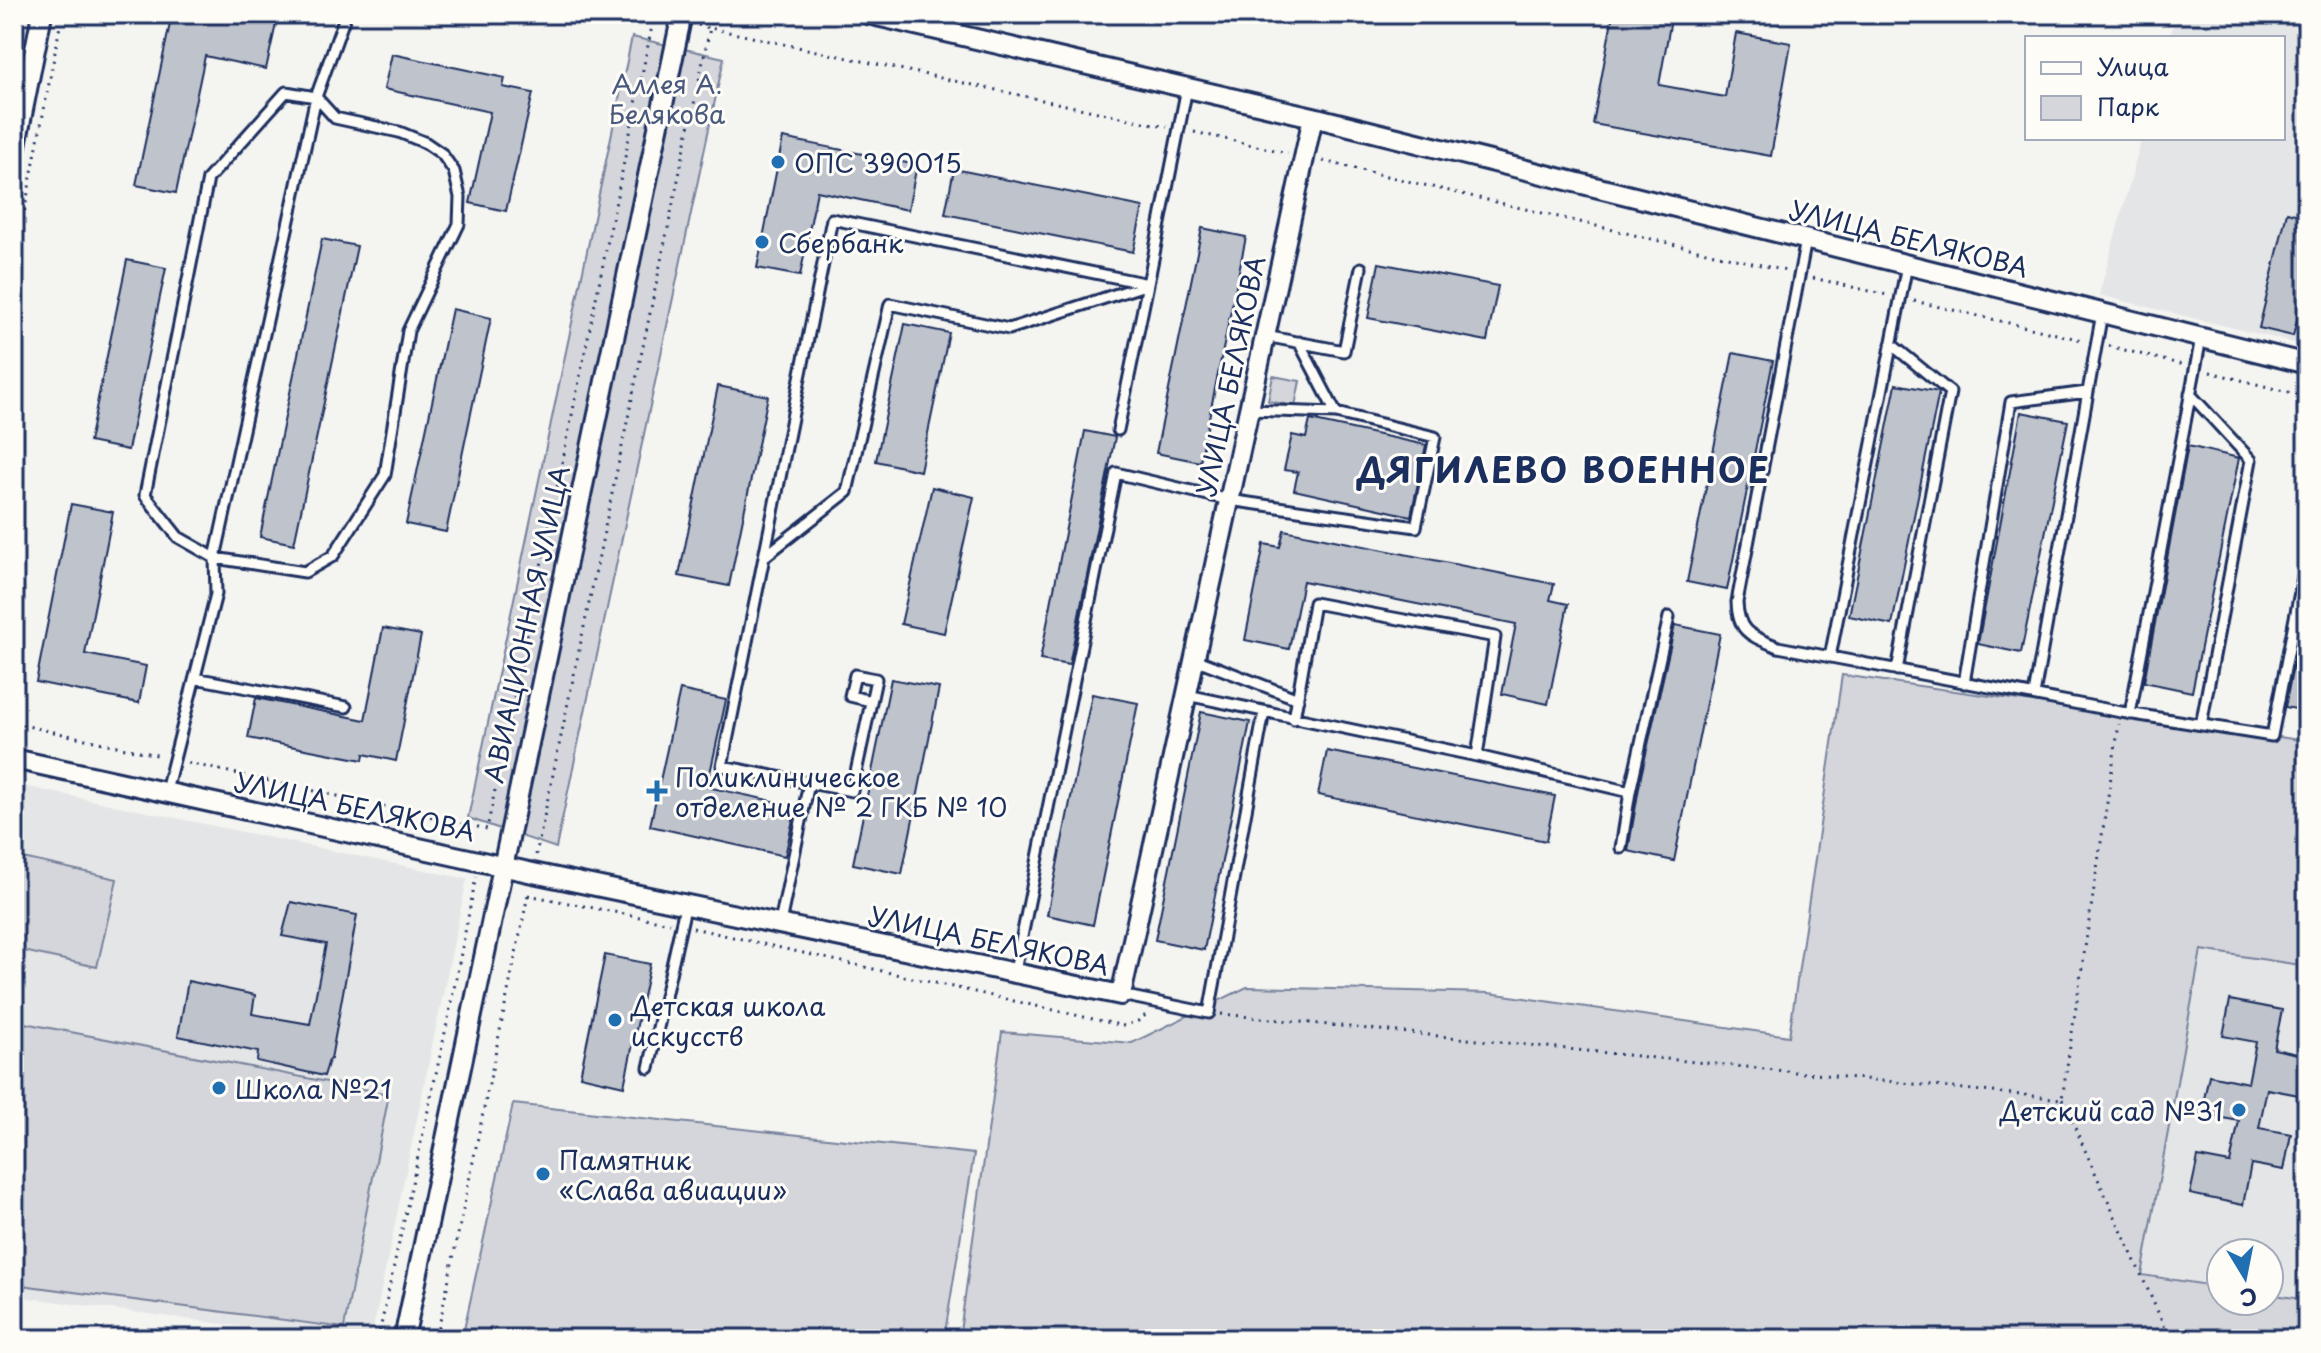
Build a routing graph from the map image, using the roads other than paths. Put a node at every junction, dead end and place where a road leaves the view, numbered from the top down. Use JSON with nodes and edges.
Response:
{"nodes":[{"id":1,"x":42,"y":14,"type":"edge"},
{"id":2,"x":346,"y":14,"type":"edge"},
{"id":3,"x":682,"y":14,"type":"edge"},
{"id":4,"x":868,"y":14,"type":"edge"},
{"id":5,"x":1187,"y":88,"type":"junction"},
{"id":6,"x":316,"y":97,"type":"junction"},
{"id":7,"x":1313,"y":117,"type":"junction"},
{"id":8,"x":14,"y":155,"type":"edge"},
{"id":9,"x":1806,"y":240,"type":"junction"},
{"id":10,"x":1907,"y":265,"type":"junction"},
{"id":11,"x":1361,"y":268,"type":"dead end"},
{"id":12,"x":1148,"y":284,"type":"junction"},
{"id":13,"x":2102,"y":313,"type":"junction"},
{"id":14,"x":1265,"y":336,"type":"junction"},
{"id":15,"x":2201,"y":338,"type":"junction"},
{"id":16,"x":1299,"y":342,"type":"junction"},
{"id":17,"x":1891,"y":344,"type":"junction"},
{"id":18,"x":2307,"y":364,"type":"edge"},
{"id":19,"x":2087,"y":392,"type":"junction"},
{"id":20,"x":2190,"y":394,"type":"junction"},
{"id":21,"x":1249,"y":410,"type":"junction"},
{"id":22,"x":1336,"y":413,"type":"junction"},
{"id":23,"x":1118,"y":430,"type":"dead end"},
{"id":24,"x":1229,"y":500,"type":"junction"},
{"id":25,"x":2307,"y":556,"type":"edge"},
{"id":26,"x":764,"y":557,"type":"junction"},
{"id":27,"x":215,"y":558,"type":"junction"},
{"id":28,"x":1669,"y":617,"type":"dead end"},
{"id":29,"x":1830,"y":657,"type":"junction"},
{"id":30,"x":1195,"y":659,"type":"junction"},
{"id":31,"x":1897,"y":670,"type":"junction"},
{"id":32,"x":195,"y":678,"type":"junction"},
{"id":33,"x":1964,"y":683,"type":"junction"},
{"id":34,"x":1187,"y":695,"type":"junction"},
{"id":35,"x":2034,"y":695,"type":"junction"},
{"id":36,"x":1298,"y":699,"type":"junction"},
{"id":37,"x":871,"y":701,"type":"dead end"},
{"id":38,"x":346,"y":707,"type":"dead end"},
{"id":39,"x":1264,"y":712,"type":"junction"},
{"id":40,"x":2125,"y":713,"type":"junction"},
{"id":41,"x":1294,"y":719,"type":"junction"},
{"id":42,"x":2201,"y":725,"type":"junction"},
{"id":43,"x":1477,"y":756,"type":"junction"},
{"id":44,"x":14,"y":759,"type":"edge"},
{"id":45,"x":809,"y":783,"type":"junction"},
{"id":46,"x":166,"y":791,"type":"junction"},
{"id":47,"x":1630,"y":792,"type":"junction"},
{"id":48,"x":1621,"y":848,"type":"dead end"},
{"id":49,"x":502,"y":864,"type":"junction"},
{"id":50,"x":686,"y":903,"type":"junction"},
{"id":51,"x":780,"y":923,"type":"junction"},
{"id":52,"x":1015,"y":971,"type":"junction"},
{"id":53,"x":1121,"y":995,"type":"junction"},
{"id":54,"x":649,"y":1068,"type":"dead end"},
{"id":55,"x":404,"y":1339,"type":"edge"}],
"edges":[{"from":1,"to":8,"type":"street"},
{"from":2,"to":6,"type":"lane"},
{"from":3,"to":49,"type":"street","name":"АВИАЦИОННАЯ УЛИЦА"},
{"from":4,"to":5,"type":"street","name":"УЛИЦА БЕЛЯКОВА"},
{"from":5,"to":7,"type":"street","name":"УЛИЦА БЕЛЯКОВА"},
{"from":5,"to":12,"type":"lane"},
{"from":6,"to":27,"type":"lane"},
{"from":6,"to":27,"type":"lane"},
{"from":6,"to":27,"type":"lane"},
{"from":7,"to":9,"type":"street","name":"УЛИЦА БЕЛЯКОВА"},
{"from":7,"to":14,"type":"street","name":"УЛИЦА БЕЛЯКОВА"},
{"from":9,"to":10,"type":"street","name":"УЛИЦА БЕЛЯКОВА"},
{"from":9,"to":29,"type":"lane"},
{"from":10,"to":13,"type":"street","name":"УЛИЦА БЕЛЯКОВА"},
{"from":10,"to":17,"type":"lane"},
{"from":11,"to":16,"type":"lane"},
{"from":12,"to":23,"type":"lane"},
{"from":12,"to":26,"type":"lane"},
{"from":12,"to":26,"type":"lane"},
{"from":13,"to":15,"type":"street","name":"УЛИЦА БЕЛЯКОВА"},
{"from":13,"to":19,"type":"lane"},
{"from":14,"to":16,"type":"lane"},
{"from":14,"to":21,"type":"street","name":"УЛИЦА БЕЛЯКОВА"},
{"from":15,"to":18,"type":"street","name":"УЛИЦА БЕЛЯКОВА"},
{"from":15,"to":20,"type":"lane"},
{"from":16,"to":22,"type":"lane"},
{"from":17,"to":29,"type":"lane"},
{"from":17,"to":31,"type":"lane"},
{"from":19,"to":33,"type":"lane"},
{"from":19,"to":35,"type":"lane"},
{"from":20,"to":40,"type":"lane"},
{"from":20,"to":42,"type":"lane"},
{"from":21,"to":22,"type":"lane"},
{"from":21,"to":24,"type":"street","name":"УЛИЦА БЕЛЯКОВА"},
{"from":22,"to":24,"type":"lane"},
{"from":24,"to":30,"type":"street","name":"УЛИЦА БЕЛЯКОВА"},
{"from":24,"to":52,"type":"lane"},
{"from":25,"to":42,"type":"lane"},
{"from":26,"to":45,"type":"lane"},
{"from":27,"to":32,"type":"lane"},
{"from":28,"to":47,"type":"lane"},
{"from":29,"to":31,"type":"lane"},
{"from":30,"to":34,"type":"street","name":"УЛИЦА БЕЛЯКОВА"},
{"from":30,"to":36,"type":"lane"},
{"from":31,"to":33,"type":"lane"},
{"from":32,"to":38,"type":"lane"},
{"from":32,"to":46,"type":"lane"},
{"from":33,"to":35,"type":"lane"},
{"from":34,"to":39,"type":"lane"},
{"from":34,"to":53,"type":"street","name":"УЛИЦА БЕЛЯКОВА"},
{"from":35,"to":40,"type":"lane"},
{"from":36,"to":41,"type":"lane"},
{"from":36,"to":43,"type":"lane"},
{"from":37,"to":45,"type":"lane"},
{"from":39,"to":41,"type":"lane"},
{"from":39,"to":53,"type":"lane"},
{"from":40,"to":42,"type":"lane"},
{"from":41,"to":43,"type":"lane"},
{"from":43,"to":47,"type":"lane"},
{"from":44,"to":46,"type":"street","name":"УЛИЦА БЕЛЯКОВА"},
{"from":45,"to":51,"type":"lane"},
{"from":46,"to":49,"type":"street","name":"УЛИЦА БЕЛЯКОВА"},
{"from":47,"to":48,"type":"lane"},
{"from":49,"to":50,"type":"street","name":"УЛИЦА БЕЛЯКОВА"},
{"from":49,"to":55,"type":"street","name":"АВИАЦИОННАЯ УЛИЦА"},
{"from":50,"to":51,"type":"street","name":"УЛИЦА БЕЛЯКОВА"},
{"from":50,"to":54,"type":"lane"},
{"from":51,"to":52,"type":"street","name":"УЛИЦА БЕЛЯКОВА"},
{"from":52,"to":53,"type":"street","name":"УЛИЦА БЕЛЯКОВА"}]}
